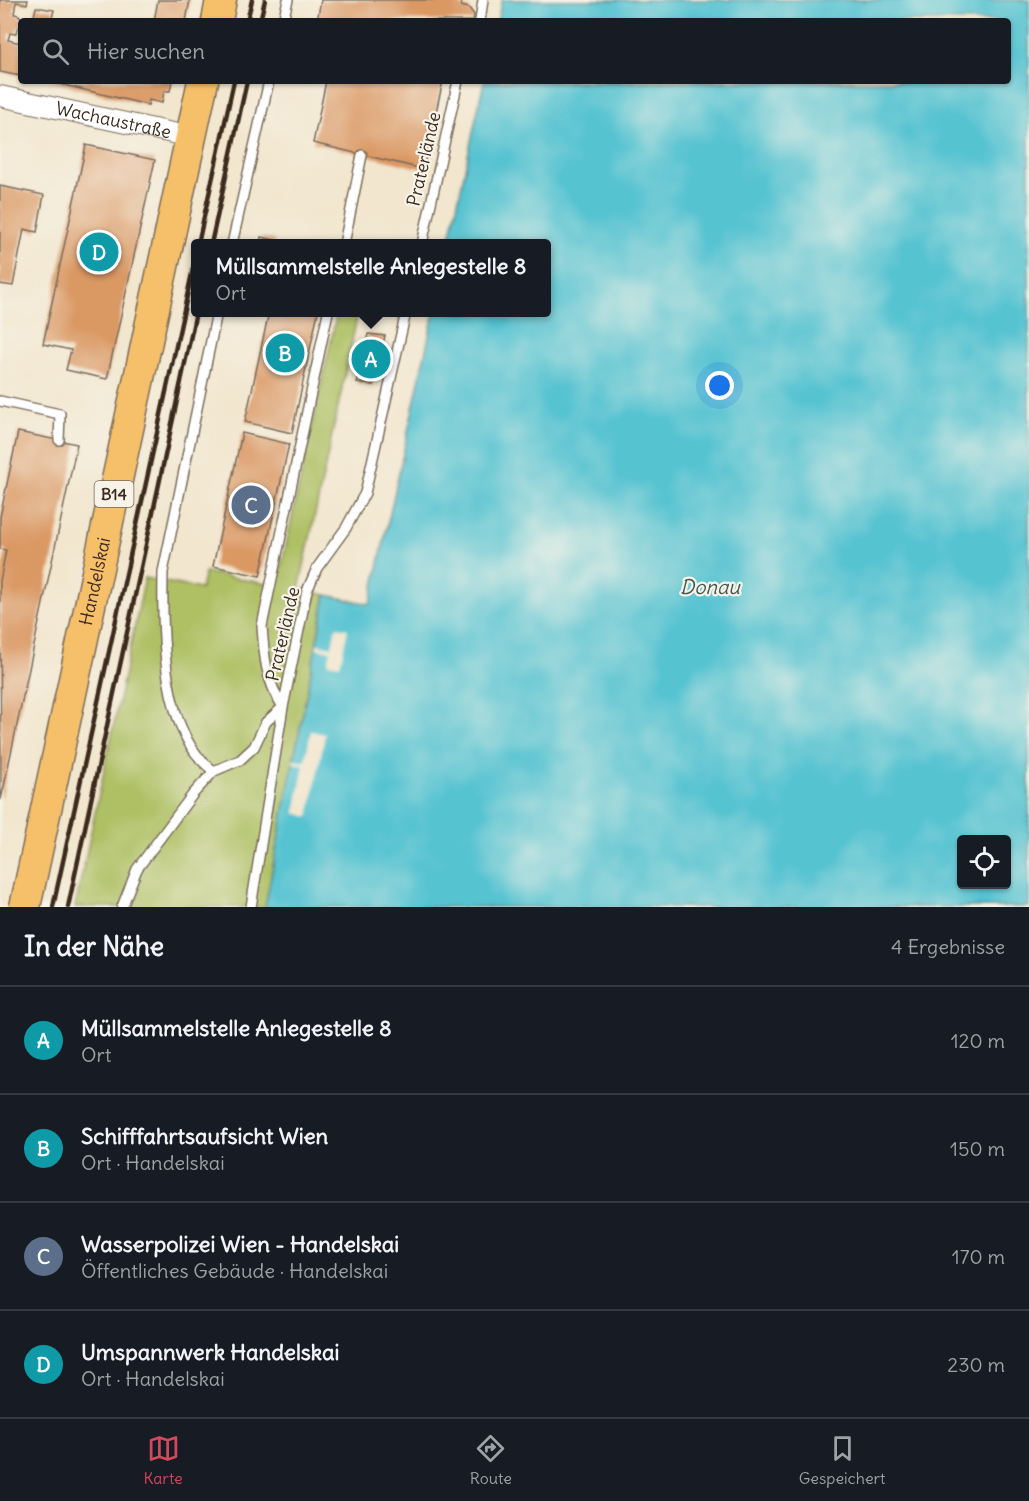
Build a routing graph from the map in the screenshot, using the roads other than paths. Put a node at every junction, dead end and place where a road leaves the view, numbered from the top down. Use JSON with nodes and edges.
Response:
{"nodes":[{"id":1,"x":221,"y":0,"type":"edge"},
{"id":2,"x":288,"y":0,"type":"edge"},
{"id":3,"x":483,"y":0,"type":"edge"},
{"id":4,"x":218,"y":18,"type":"edge"},
{"id":5,"x":284,"y":18,"type":"edge"},
{"id":6,"x":480,"y":18,"type":"edge"},
{"id":7,"x":202,"y":84,"type":"edge"},
{"id":8,"x":268,"y":84,"type":"edge"},
{"id":9,"x":457,"y":84,"type":"edge"},
{"id":10,"x":0,"y":96,"type":"edge"},
{"id":11,"x":191,"y":137,"type":"junction"},
{"id":12,"x":362,"y":155,"type":"dead end"},
{"id":13,"x":233,"y":239,"type":"edge"},
{"id":14,"x":345,"y":239,"type":"edge"},
{"id":15,"x":423,"y":239,"type":"edge"},
{"id":16,"x":216,"y":317,"type":"edge"},
{"id":17,"x":327,"y":317,"type":"edge"},
{"id":18,"x":405,"y":317,"type":"edge"},
{"id":19,"x":0,"y":401,"type":"edge"},
{"id":20,"x":59,"y":440,"type":"dead end"},
{"id":21,"x":283,"y":707,"type":"junction"},
{"id":22,"x":214,"y":771,"type":"junction"},
{"id":23,"x":25,"y":907,"type":"edge"},
{"id":24,"x":122,"y":907,"type":"edge"},
{"id":25,"x":251,"y":907,"type":"edge"}],
"edges":[{"from":1,"to":4,"type":"main road"},
{"from":2,"to":5,"type":"lane"},
{"from":3,"to":6,"type":"lane"},
{"from":7,"to":11,"type":"main road","name":"Handelskai","number":"B14"},
{"from":8,"to":13,"type":"lane"},
{"from":9,"to":15,"type":"lane","name":"Praterlände"},
{"from":10,"to":11,"type":"street","name":"Wachaustraße"},
{"from":11,"to":23,"type":"main road","name":"Handelskai","number":"B14"},
{"from":12,"to":14,"type":"lane"},
{"from":16,"to":22,"type":"lane"},
{"from":17,"to":21,"type":"lane"},
{"from":18,"to":21,"type":"lane","name":"Praterlände"},
{"from":19,"to":20,"type":"lane"},
{"from":21,"to":22,"type":"lane"},
{"from":21,"to":25,"type":"lane","name":"Praterlände"},
{"from":22,"to":24,"type":"lane"}]}
